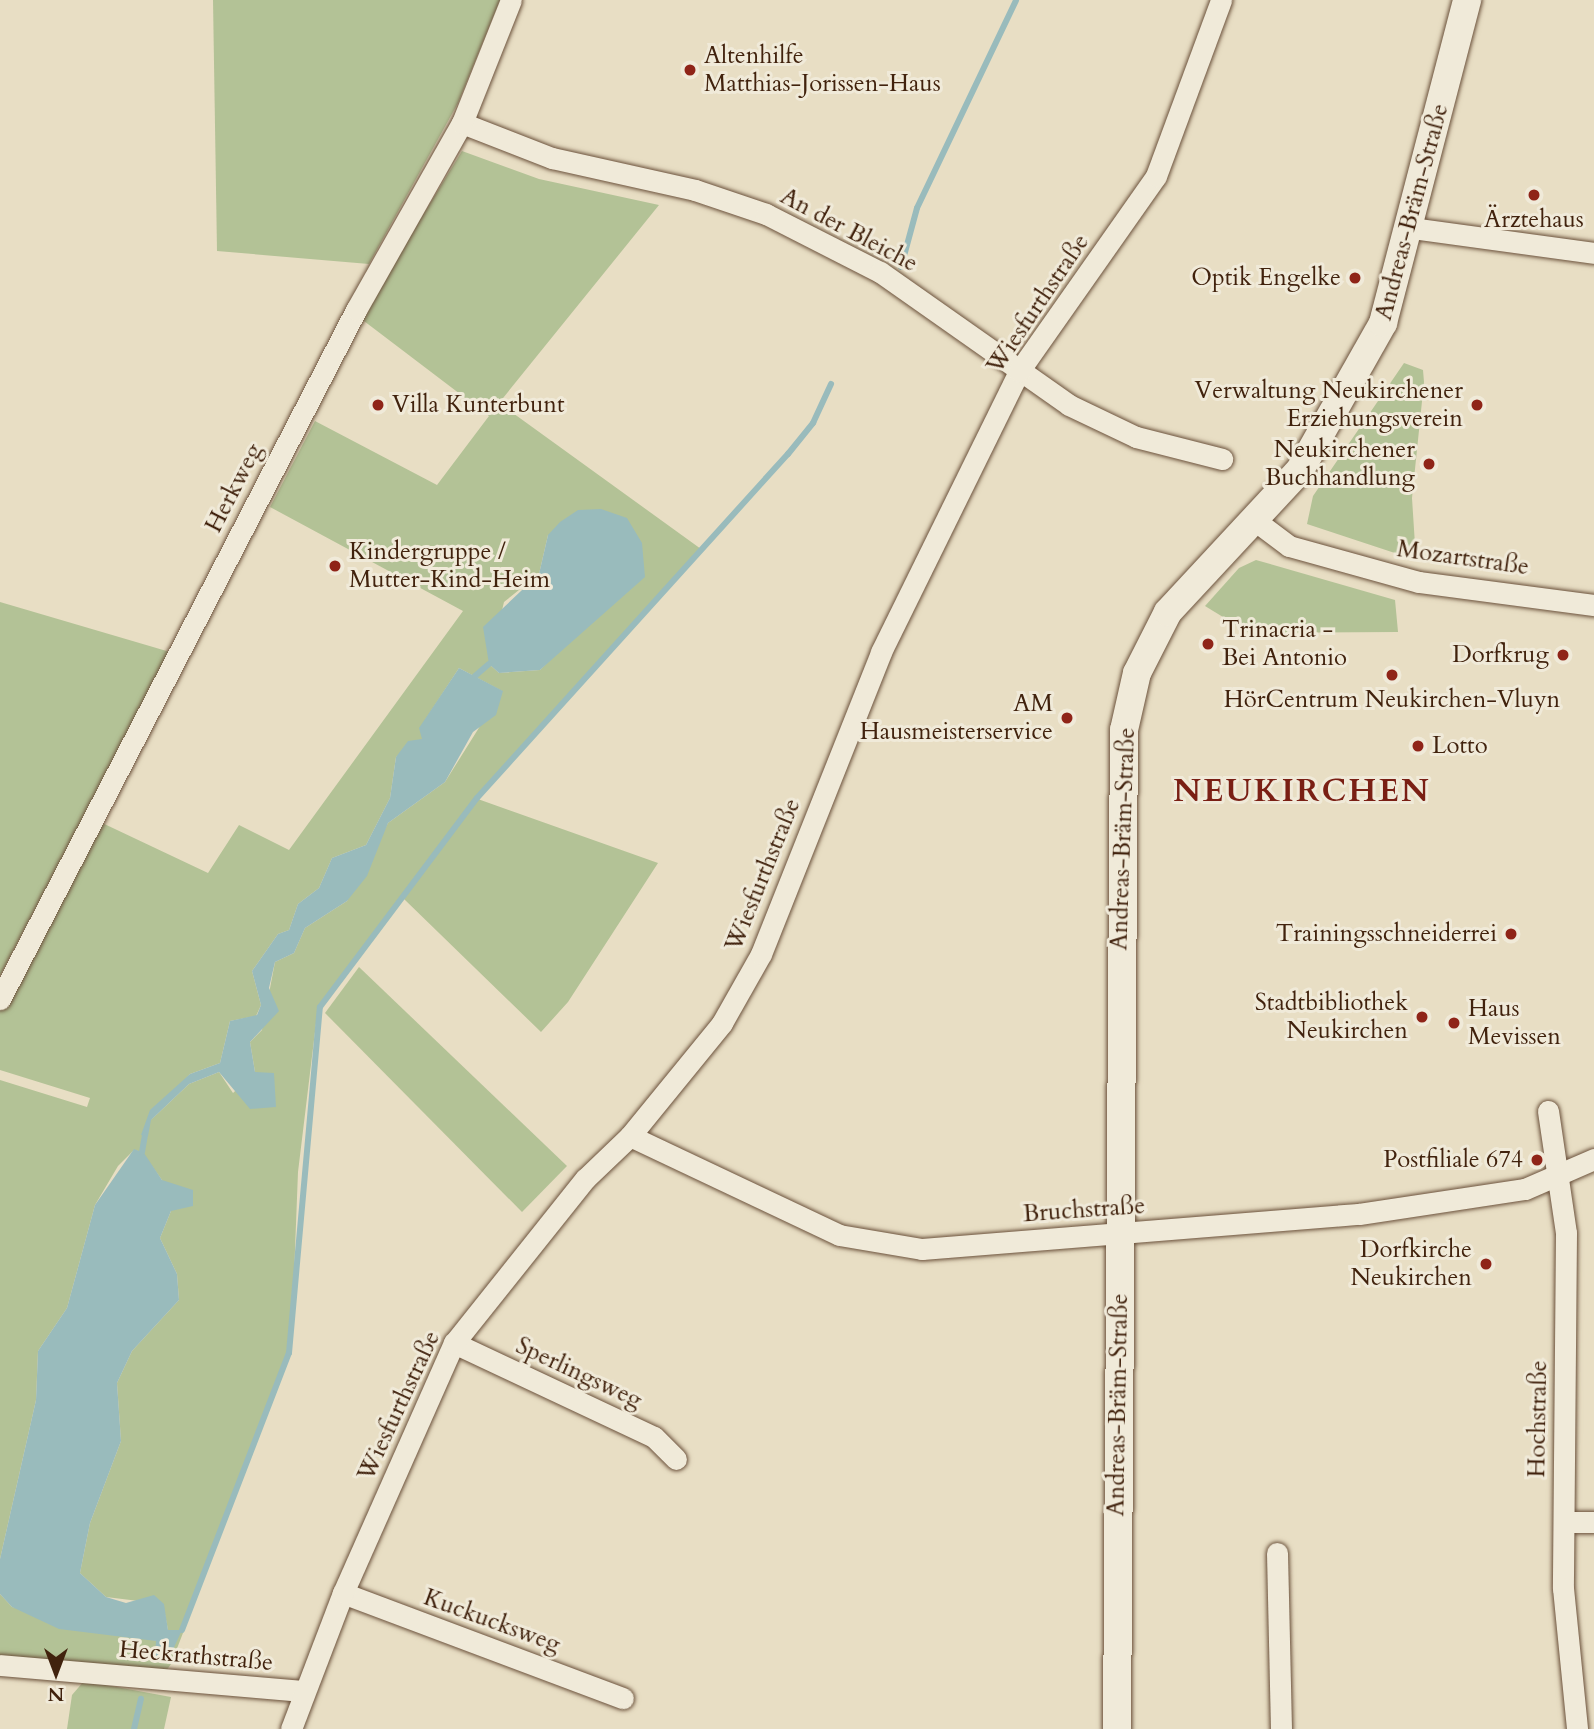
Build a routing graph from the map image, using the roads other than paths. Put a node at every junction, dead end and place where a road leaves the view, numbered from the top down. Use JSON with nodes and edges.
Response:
{"nodes":[{"id":1,"x":511,"y":0,"type":"edge"},
{"id":2,"x":1221,"y":0,"type":"edge"},
{"id":3,"x":1467,"y":0,"type":"edge"},
{"id":4,"x":462,"y":123,"type":"junction"},
{"id":5,"x":1412,"y":228,"type":"junction"},
{"id":6,"x":1594,"y":253,"type":"edge"},
{"id":7,"x":1019,"y":371,"type":"junction"},
{"id":8,"x":1222,"y":459,"type":"dead end"},
{"id":9,"x":1253,"y":519,"type":"junction"},
{"id":10,"x":1594,"y":605,"type":"edge"},
{"id":11,"x":0,"y":999,"type":"edge"},
{"id":12,"x":1548,"y":1111,"type":"dead end"},
{"id":13,"x":630,"y":1136,"type":"junction"},
{"id":14,"x":1594,"y":1159,"type":"edge"},
{"id":15,"x":1559,"y":1173,"type":"junction"},
{"id":16,"x":1120,"y":1232,"type":"junction"},
{"id":17,"x":454,"y":1343,"type":"junction"},
{"id":18,"x":676,"y":1459,"type":"dead end"},
{"id":19,"x":1564,"y":1522,"type":"junction"},
{"id":20,"x":1594,"y":1522,"type":"edge"},
{"id":21,"x":1277,"y":1553,"type":"dead end"},
{"id":22,"x":343,"y":1593,"type":"junction"},
{"id":23,"x":0,"y":1665,"type":"edge"},
{"id":24,"x":303,"y":1691,"type":"junction"},
{"id":25,"x":623,"y":1698,"type":"dead end"},
{"id":26,"x":291,"y":1729,"type":"edge"},
{"id":27,"x":1117,"y":1729,"type":"edge"},
{"id":28,"x":1281,"y":1729,"type":"edge"},
{"id":29,"x":1577,"y":1729,"type":"edge"}],
"edges":[{"from":1,"to":4,"type":"street","name":"Herkweg"},
{"from":2,"to":7,"type":"street","name":"Wiesfurthstraße"},
{"from":3,"to":5,"type":"main road","name":"Andreas-Bräm-Straße"},
{"from":4,"to":7,"type":"street","name":"An der Bleiche"},
{"from":4,"to":11,"type":"street","name":"Herkweg"},
{"from":5,"to":6,"type":"street"},
{"from":5,"to":9,"type":"main road","name":"Andreas-Bräm-Straße"},
{"from":7,"to":8,"type":"street","name":"An der Bleiche"},
{"from":7,"to":13,"type":"street","name":"Wiesfurthstraße"},
{"from":9,"to":10,"type":"street","name":"Mozartstraße"},
{"from":9,"to":16,"type":"main road","name":"Andreas-Bräm-Straße"},
{"from":12,"to":15,"type":"street","name":"Hochstraße"},
{"from":13,"to":16,"type":"street","name":"Bruchstraße"},
{"from":13,"to":17,"type":"street","name":"Wiesfurthstraße"},
{"from":14,"to":15,"type":"street","name":"Bruchstraße"},
{"from":15,"to":16,"type":"street","name":"Bruchstraße"},
{"from":15,"to":19,"type":"street","name":"Hochstraße"},
{"from":16,"to":27,"type":"main road","name":"Andreas-Bräm-Straße"},
{"from":17,"to":18,"type":"street","name":"Sperlingsweg"},
{"from":17,"to":22,"type":"street","name":"Wiesfurthstraße"},
{"from":19,"to":20,"type":"street"},
{"from":19,"to":29,"type":"street","name":"Hochstraße"},
{"from":21,"to":28,"type":"street"},
{"from":22,"to":24,"type":"street","name":"Wiesfurthstraße"},
{"from":22,"to":25,"type":"street","name":"Kuckucksweg"},
{"from":23,"to":24,"type":"street","name":"Heckrathstraße"},
{"from":24,"to":26,"type":"street","name":"Wiesfurthstraße"}]}
